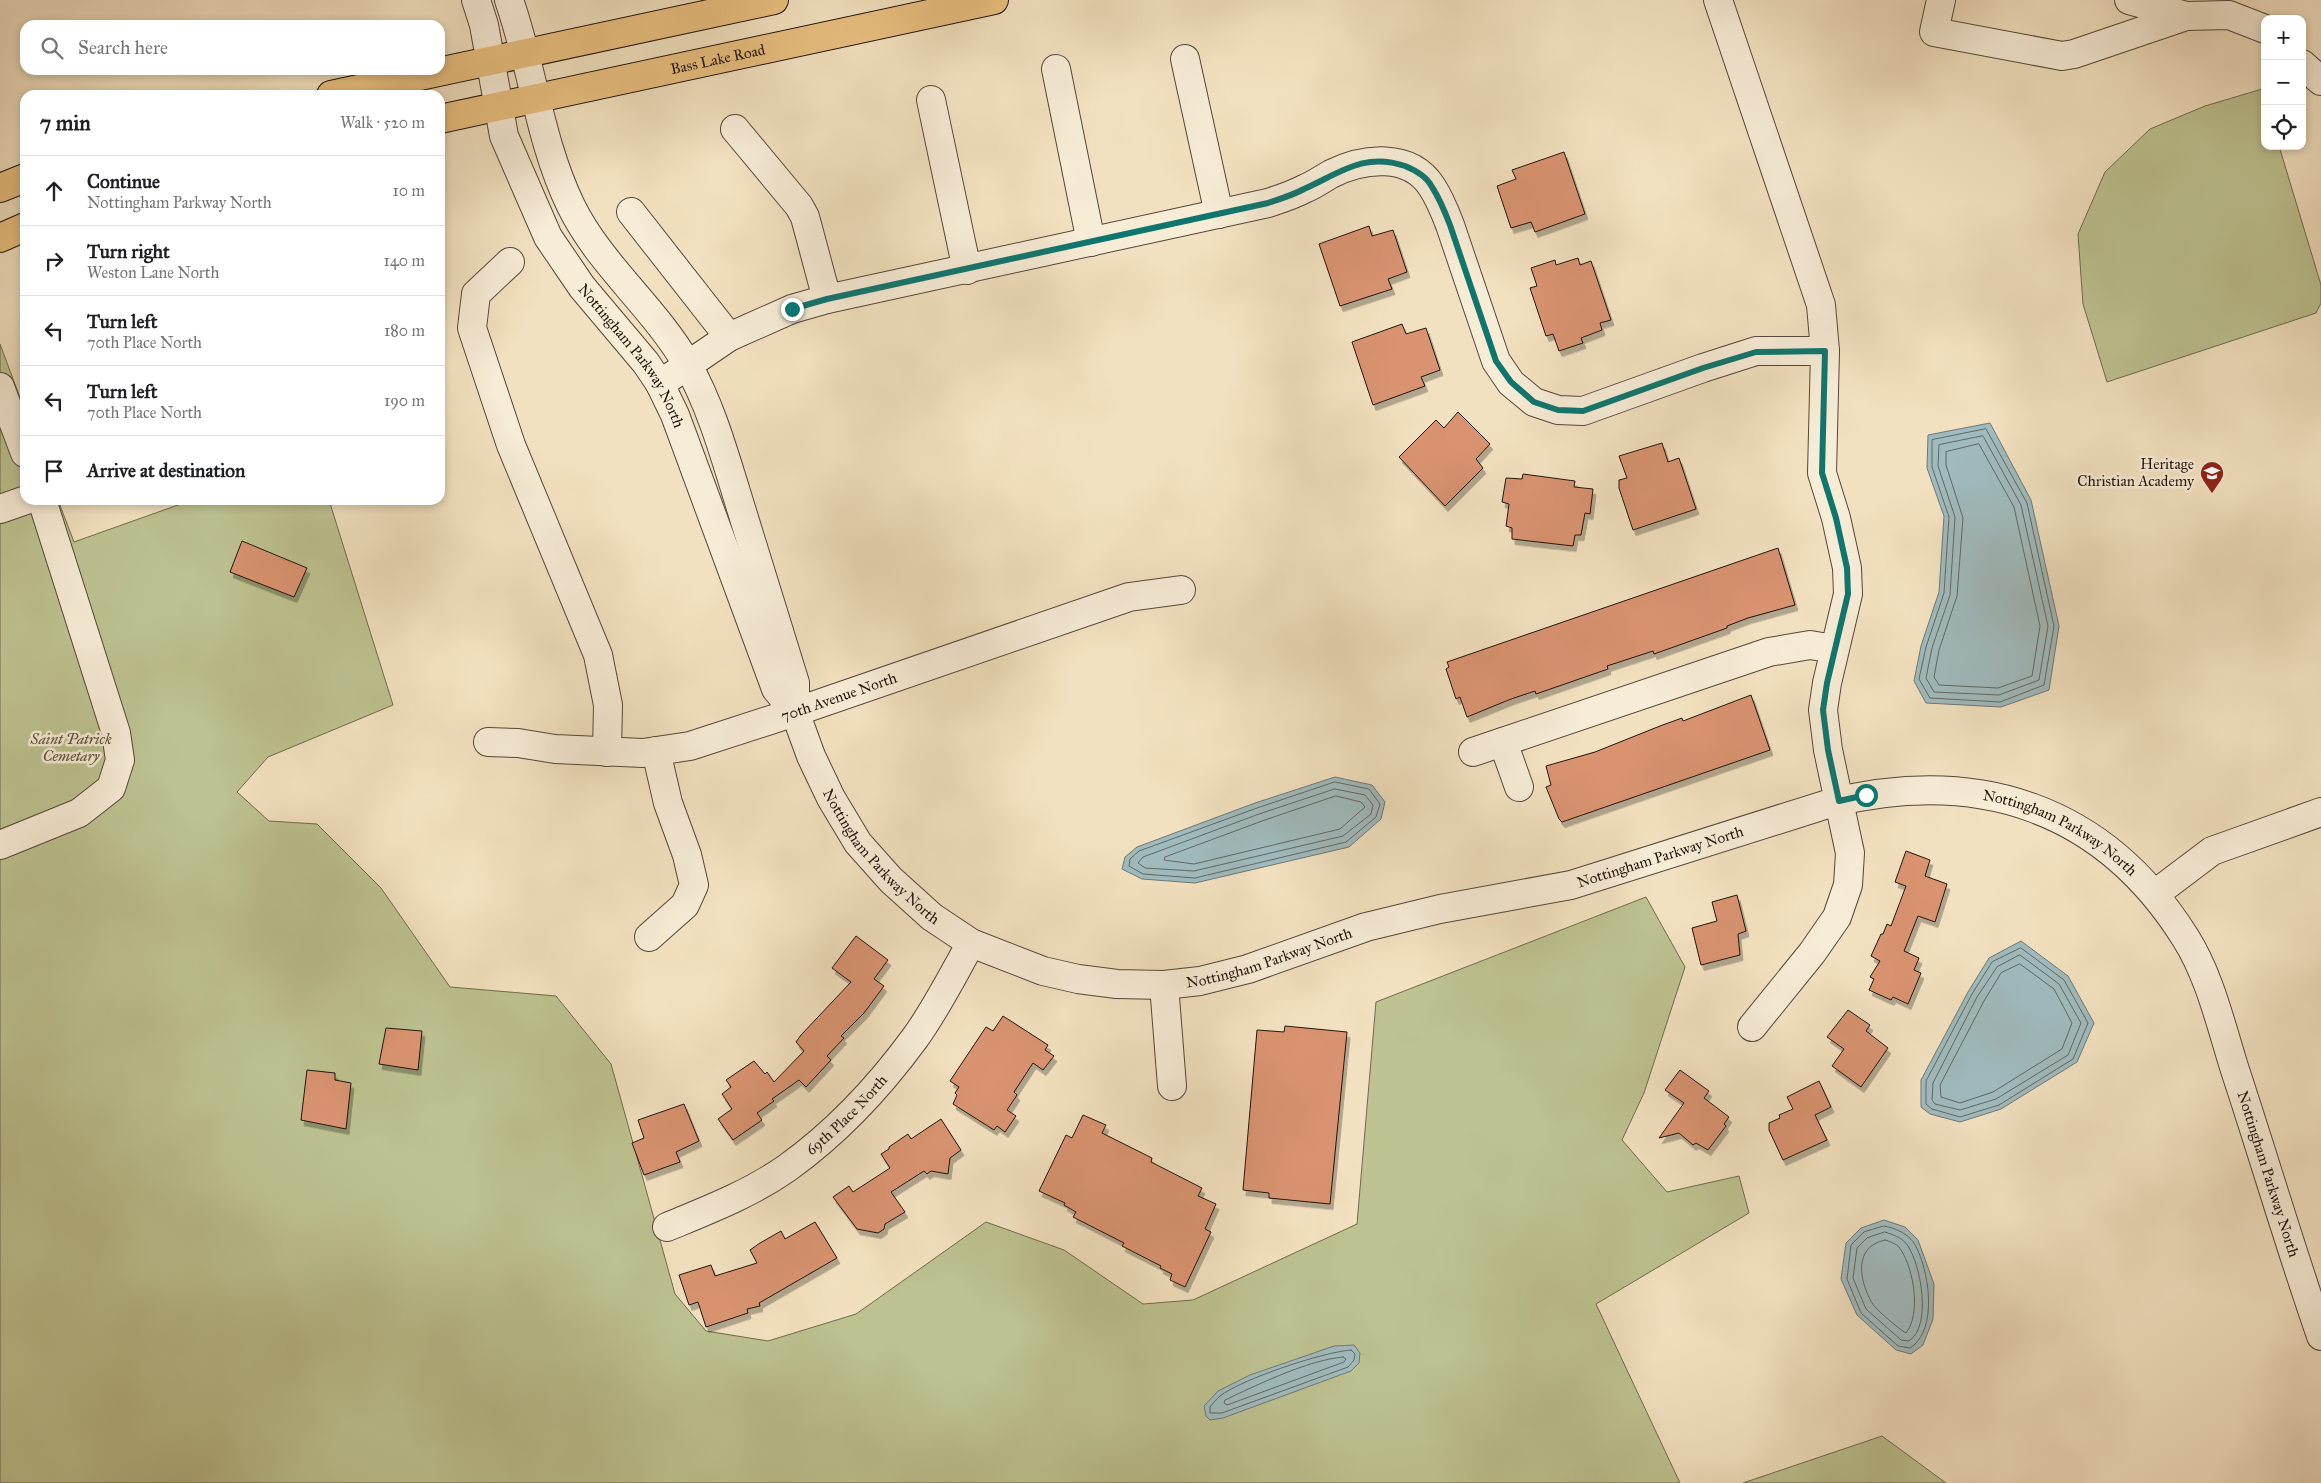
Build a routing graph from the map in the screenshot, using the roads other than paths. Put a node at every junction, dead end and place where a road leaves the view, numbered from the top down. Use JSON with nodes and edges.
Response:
{"nodes":[{"id":1,"x":476,"y":0,"type":"edge"},
{"id":2,"x":509,"y":0,"type":"edge"},
{"id":3,"x":774,"y":0,"type":"edge"},
{"id":4,"x":994,"y":0,"type":"edge"},
{"id":5,"x":1718,"y":0,"type":"edge"},
{"id":6,"x":1941,"y":0,"type":"edge"},
{"id":7,"x":2129,"y":0,"type":"edge"},
{"id":8,"x":2186,"y":16,"type":"junction"},
{"id":9,"x":2261,"y":27,"type":"edge"},
{"id":10,"x":525,"y":53,"type":"junction"},
{"id":11,"x":489,"y":60,"type":"junction"},
{"id":12,"x":1185,"y":60,"type":"dead end"},
{"id":13,"x":2306,"y":68,"type":"edge"},
{"id":14,"x":1056,"y":69,"type":"dead end"},
{"id":15,"x":445,"y":70,"type":"edge"},
{"id":16,"x":421,"y":75,"type":"edge"},
{"id":17,"x":2321,"y":81,"type":"edge"},
{"id":18,"x":354,"y":90,"type":"edge"},
{"id":19,"x":534,"y":98,"type":"junction"},
{"id":20,"x":931,"y":100,"type":"dead end"},
{"id":21,"x":497,"y":106,"type":"junction"},
{"id":22,"x":445,"y":118,"type":"edge"},
{"id":23,"x":735,"y":129,"type":"dead end"},
{"id":24,"x":20,"y":180,"type":"edge"},
{"id":25,"x":0,"y":188,"type":"edge"},
{"id":26,"x":631,"y":212,"type":"dead end"},
{"id":27,"x":1219,"y":214,"type":"junction"},
{"id":28,"x":20,"y":229,"type":"edge"},
{"id":29,"x":0,"y":238,"type":"edge"},
{"id":30,"x":1092,"y":242,"type":"junction"},
{"id":31,"x":510,"y":262,"type":"dead end"},
{"id":32,"x":967,"y":270,"type":"junction"},
{"id":33,"x":827,"y":299,"type":"junction"},
{"id":34,"x":729,"y":337,"type":"junction"},
{"id":35,"x":1825,"y":351,"type":"junction"},
{"id":36,"x":688,"y":365,"type":"junction"},
{"id":37,"x":660,"y":384,"type":"junction"},
{"id":38,"x":0,"y":387,"type":"edge"},
{"id":39,"x":20,"y":440,"type":"edge"},
{"id":40,"x":20,"y":502,"type":"edge"},
{"id":41,"x":44,"y":505,"type":"edge"},
{"id":42,"x":0,"y":509,"type":"edge"},
{"id":43,"x":1181,"y":590,"type":"dead end"},
{"id":44,"x":1834,"y":648,"type":"junction"},
{"id":45,"x":795,"y":712,"type":"junction"},
{"id":46,"x":488,"y":742,"type":"dead end"},
{"id":47,"x":1503,"y":742,"type":"junction"},
{"id":48,"x":656,"y":751,"type":"junction"},
{"id":49,"x":607,"y":752,"type":"junction"},
{"id":50,"x":1473,"y":752,"type":"dead end"},
{"id":51,"x":1519,"y":787,"type":"dead end"},
{"id":52,"x":1839,"y":801,"type":"junction"},
{"id":53,"x":2321,"y":812,"type":"edge"},
{"id":54,"x":0,"y":845,"type":"edge"},
{"id":55,"x":2155,"y":894,"type":"junction"},
{"id":56,"x":649,"y":937,"type":"dead end"},
{"id":57,"x":971,"y":943,"type":"junction"},
{"id":58,"x":1164,"y":986,"type":"junction"},
{"id":59,"x":1752,"y":1027,"type":"dead end"},
{"id":60,"x":1172,"y":1086,"type":"dead end"},
{"id":61,"x":667,"y":1227,"type":"dead end"},
{"id":62,"x":2321,"y":1336,"type":"edge"}],
"edges":[{"from":1,"to":11,"type":"street","name":"Nottingham Parkway North"},
{"from":2,"to":10,"type":"street","name":"Nottingham Parkway North"},
{"from":3,"to":10,"type":"main road"},
{"from":4,"to":19,"type":"main road","name":"Bass Lake Road"},
{"from":5,"to":35,"type":"street"},
{"from":6,"to":8,"type":"street"},
{"from":7,"to":8,"type":"street"},
{"from":8,"to":9,"type":"street"},
{"from":10,"to":11,"type":"main road"},
{"from":10,"to":19,"type":"street","name":"Nottingham Parkway North"},
{"from":11,"to":15,"type":"main road"},
{"from":11,"to":21,"type":"street","name":"Nottingham Parkway North"},
{"from":12,"to":27,"type":"street"},
{"from":13,"to":17,"type":"street"},
{"from":14,"to":30,"type":"street"},
{"from":16,"to":18,"type":"main road"},
{"from":19,"to":21,"type":"main road","name":"Bass Lake Road"},
{"from":19,"to":36,"type":"street","name":"Nottingham Parkway North"},
{"from":20,"to":32,"type":"street"},
{"from":21,"to":22,"type":"main road","name":"Bass Lake Road"},
{"from":21,"to":37,"type":"street","name":"Nottingham Parkway North"},
{"from":23,"to":33,"type":"street"},
{"from":24,"to":25,"type":"main road"},
{"from":26,"to":34,"type":"street"},
{"from":27,"to":30,"type":"street"},
{"from":27,"to":35,"type":"street"},
{"from":28,"to":29,"type":"main road"},
{"from":30,"to":32,"type":"street"},
{"from":31,"to":49,"type":"street"},
{"from":32,"to":33,"type":"street"},
{"from":33,"to":34,"type":"street"},
{"from":34,"to":36,"type":"street"},
{"from":35,"to":44,"type":"street"},
{"from":36,"to":37,"type":"street"},
{"from":36,"to":45,"type":"street","name":"Nottingham Parkway North"},
{"from":37,"to":45,"type":"street","name":"Nottingham Parkway North"},
{"from":38,"to":39,"type":"street"},
{"from":40,"to":42,"type":"street"},
{"from":41,"to":54,"type":"street"},
{"from":43,"to":45,"type":"street","name":"70th Avenue North"},
{"from":44,"to":47,"type":"street"},
{"from":44,"to":52,"type":"street"},
{"from":45,"to":48,"type":"street","name":"70th Avenue North"},
{"from":45,"to":57,"type":"street","name":"Nottingham Parkway North"},
{"from":46,"to":49,"type":"street","name":"70th Avenue North"},
{"from":47,"to":50,"type":"street"},
{"from":47,"to":51,"type":"street"},
{"from":48,"to":49,"type":"street","name":"70th Avenue North"},
{"from":48,"to":56,"type":"street"},
{"from":52,"to":55,"type":"street","name":"Nottingham Parkway North"},
{"from":52,"to":58,"type":"street","name":"Nottingham Parkway North"},
{"from":52,"to":59,"type":"street"},
{"from":53,"to":55,"type":"street"},
{"from":55,"to":62,"type":"street","name":"Nottingham Parkway North"},
{"from":57,"to":58,"type":"street","name":"Nottingham Parkway North"},
{"from":57,"to":61,"type":"street","name":"69th Place North"},
{"from":58,"to":60,"type":"street"}]}
